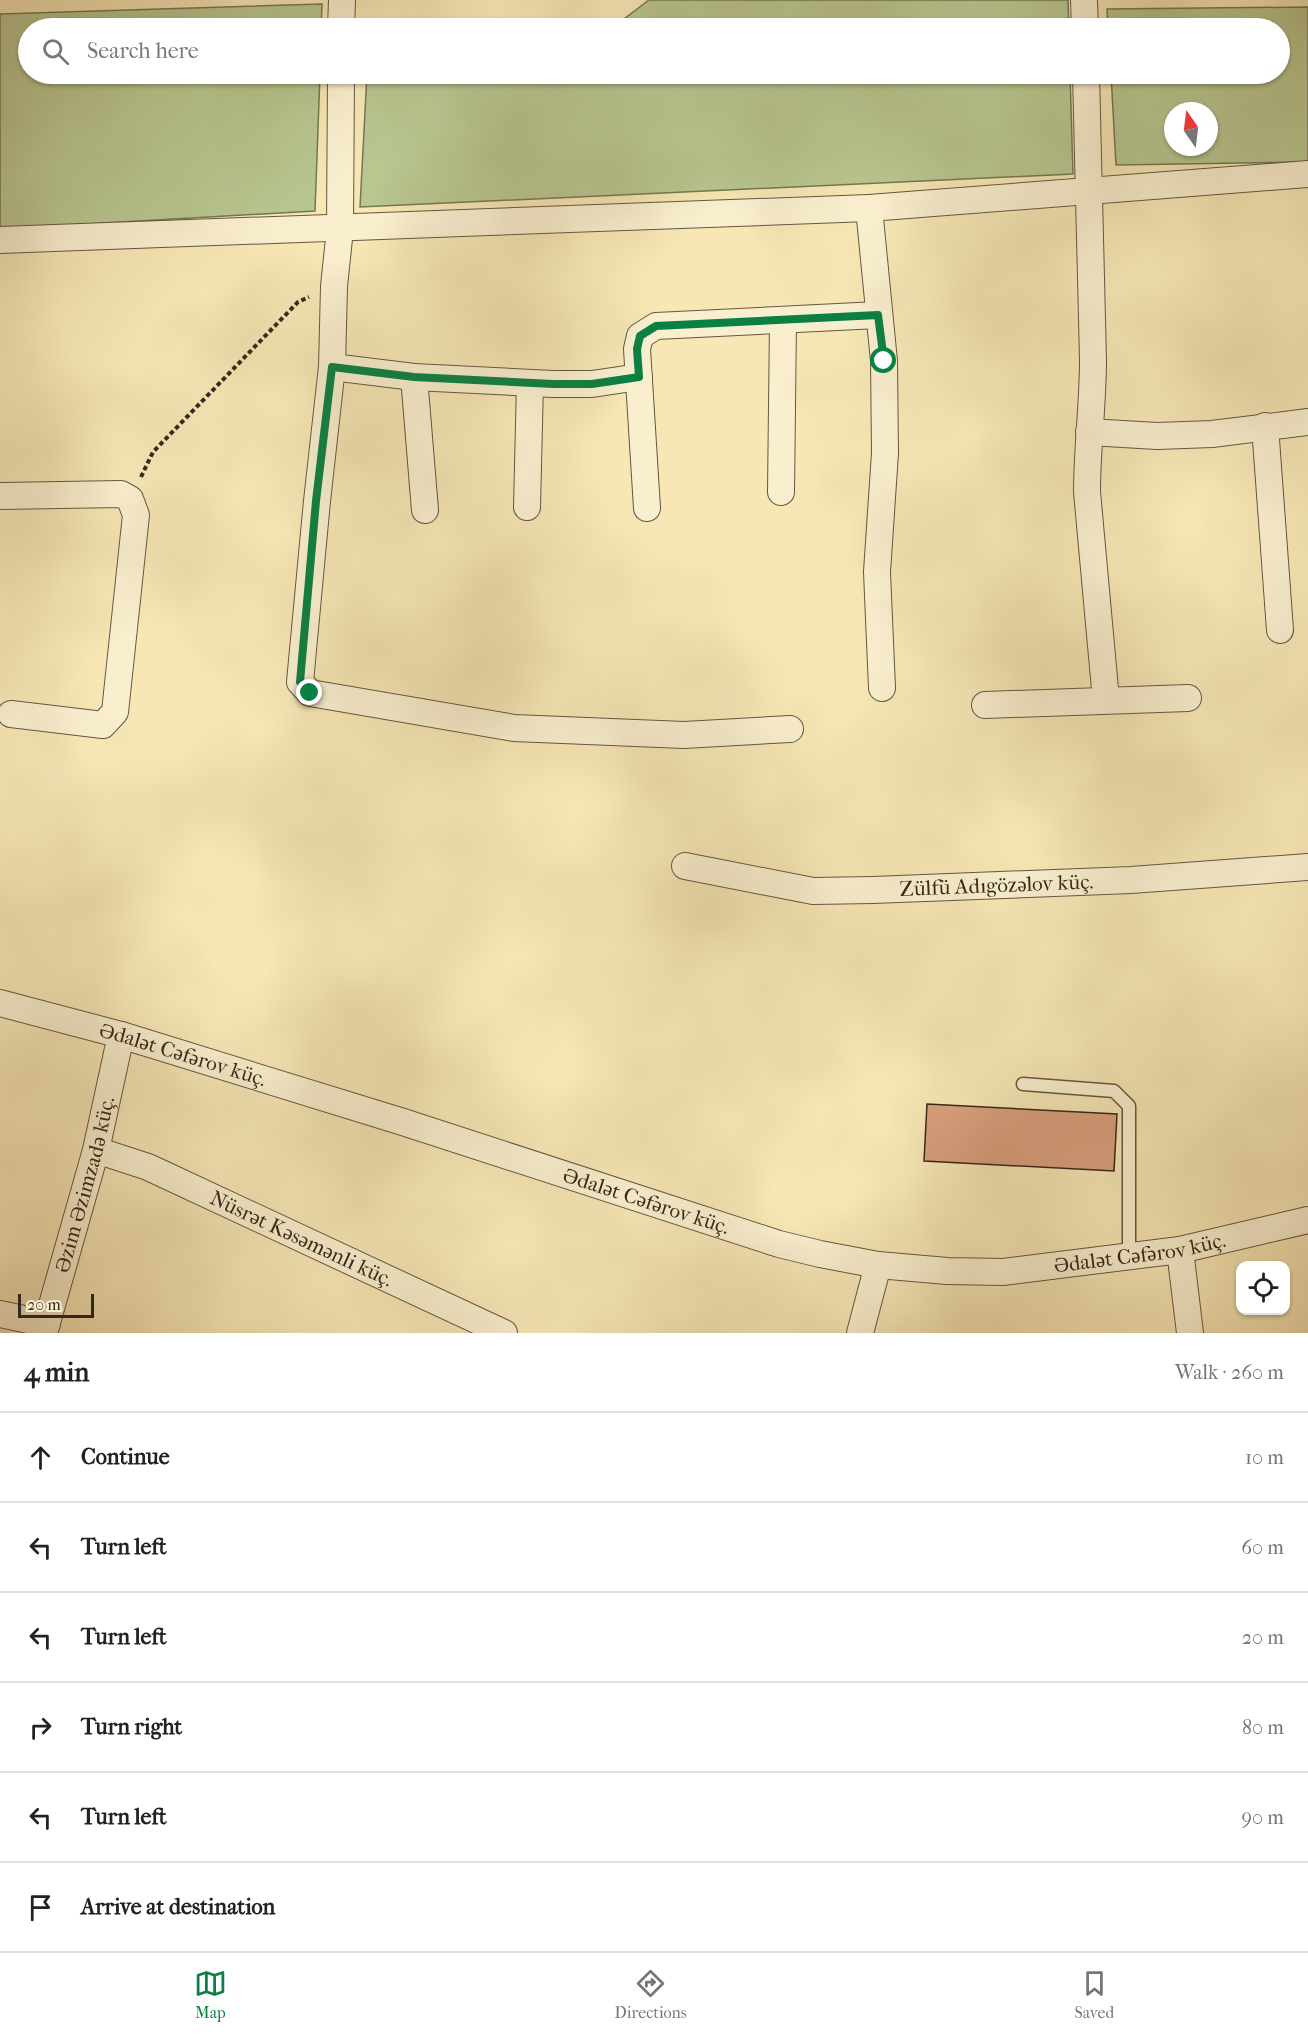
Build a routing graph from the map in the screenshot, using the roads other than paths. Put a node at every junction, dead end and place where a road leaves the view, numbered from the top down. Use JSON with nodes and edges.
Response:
{"nodes":[{"id":1,"x":342,"y":0,"type":"edge"},
{"id":2,"x":1084,"y":0,"type":"edge"},
{"id":3,"x":341,"y":18,"type":"edge"},
{"id":4,"x":1085,"y":18,"type":"edge"},
{"id":5,"x":341,"y":84,"type":"edge"},
{"id":6,"x":1086,"y":84,"type":"edge"},
{"id":7,"x":1308,"y":174,"type":"edge"},
{"id":8,"x":1089,"y":191,"type":"junction"},
{"id":9,"x":869,"y":208,"type":"junction"},
{"id":10,"x":340,"y":229,"type":"junction"},
{"id":11,"x":0,"y":240,"type":"edge"},
{"id":12,"x":878,"y":315,"type":"junction"},
{"id":13,"x":783,"y":320,"type":"junction"},
{"id":14,"x":332,"y":367,"type":"junction"},
{"id":15,"x":414,"y":377,"type":"junction"},
{"id":16,"x":639,"y":377,"type":"junction"},
{"id":17,"x":530,"y":383,"type":"junction"},
{"id":18,"x":1308,"y":422,"type":"edge"},
{"id":19,"x":1265,"y":426,"type":"junction"},
{"id":20,"x":1089,"y":432,"type":"junction"},
{"id":21,"x":781,"y":492,"type":"dead end"},
{"id":22,"x":0,"y":495,"type":"edge"},
{"id":23,"x":527,"y":507,"type":"dead end"},
{"id":24,"x":647,"y":508,"type":"dead end"},
{"id":25,"x":425,"y":510,"type":"dead end"},
{"id":26,"x":1280,"y":630,"type":"dead end"},
{"id":27,"x":882,"y":688,"type":"dead end"},
{"id":28,"x":1188,"y":698,"type":"dead end"},
{"id":29,"x":1106,"y":700,"type":"junction"},
{"id":30,"x":985,"y":705,"type":"dead end"},
{"id":31,"x":11,"y":714,"type":"dead end"},
{"id":32,"x":790,"y":729,"type":"dead end"},
{"id":33,"x":685,"y":866,"type":"dead end"},
{"id":34,"x":1308,"y":867,"type":"edge"},
{"id":35,"x":0,"y":1003,"type":"edge"},
{"id":36,"x":121,"y":1035,"type":"junction"},
{"id":37,"x":1023,"y":1084,"type":"dead end"},
{"id":38,"x":96,"y":1150,"type":"junction"},
{"id":39,"x":1308,"y":1220,"type":"edge"},
{"id":40,"x":1180,"y":1250,"type":"junction"},
{"id":41,"x":1129,"y":1257,"type":"junction"},
{"id":42,"x":878,"y":1265,"type":"junction"},
{"id":43,"x":0,"y":1314,"type":"edge"},
{"id":44,"x":46,"y":1328,"type":"edge"},
{"id":45,"x":504,"y":1333,"type":"edge"},
{"id":46,"x":860,"y":1333,"type":"edge"},
{"id":47,"x":1190,"y":1333,"type":"edge"}],
"edges":[{"from":1,"to":3,"type":"street"},
{"from":2,"to":4,"type":"street"},
{"from":5,"to":10,"type":"street"},
{"from":6,"to":8,"type":"street"},
{"from":7,"to":8,"type":"street"},
{"from":8,"to":9,"type":"street"},
{"from":8,"to":20,"type":"street"},
{"from":9,"to":10,"type":"street"},
{"from":9,"to":12,"type":"street"},
{"from":10,"to":11,"type":"street"},
{"from":10,"to":14,"type":"street"},
{"from":12,"to":13,"type":"street"},
{"from":12,"to":27,"type":"street"},
{"from":13,"to":16,"type":"street"},
{"from":13,"to":21,"type":"street"},
{"from":14,"to":15,"type":"street"},
{"from":14,"to":32,"type":"street"},
{"from":15,"to":17,"type":"street"},
{"from":15,"to":25,"type":"street"},
{"from":16,"to":17,"type":"street"},
{"from":16,"to":24,"type":"street"},
{"from":17,"to":23,"type":"street"},
{"from":18,"to":19,"type":"street"},
{"from":19,"to":20,"type":"street"},
{"from":19,"to":26,"type":"street"},
{"from":20,"to":29,"type":"street"},
{"from":22,"to":31,"type":"street"},
{"from":28,"to":29,"type":"street"},
{"from":29,"to":30,"type":"street"},
{"from":33,"to":34,"type":"street","name":"Zülfü Adıgözəlov küç."},
{"from":35,"to":36,"type":"street","name":"Ədalət Cəfərov küç."},
{"from":36,"to":38,"type":"street","name":"Əzim Əzimzadə küç."},
{"from":36,"to":42,"type":"street","name":"Ədalət Cəfərov küç."},
{"from":37,"to":41,"type":"lane"},
{"from":38,"to":44,"type":"street","name":"Əzim Əzimzadə küç."},
{"from":38,"to":45,"type":"street","name":"Nüsrət Kəsəmənli küç."},
{"from":39,"to":40,"type":"street","name":"Ədalət Cəfərov küç."},
{"from":40,"to":41,"type":"street","name":"Ədalət Cəfərov küç."},
{"from":40,"to":47,"type":"street"},
{"from":41,"to":42,"type":"street","name":"Ədalət Cəfərov küç."},
{"from":42,"to":46,"type":"street"},
{"from":43,"to":44,"type":"street"}]}
